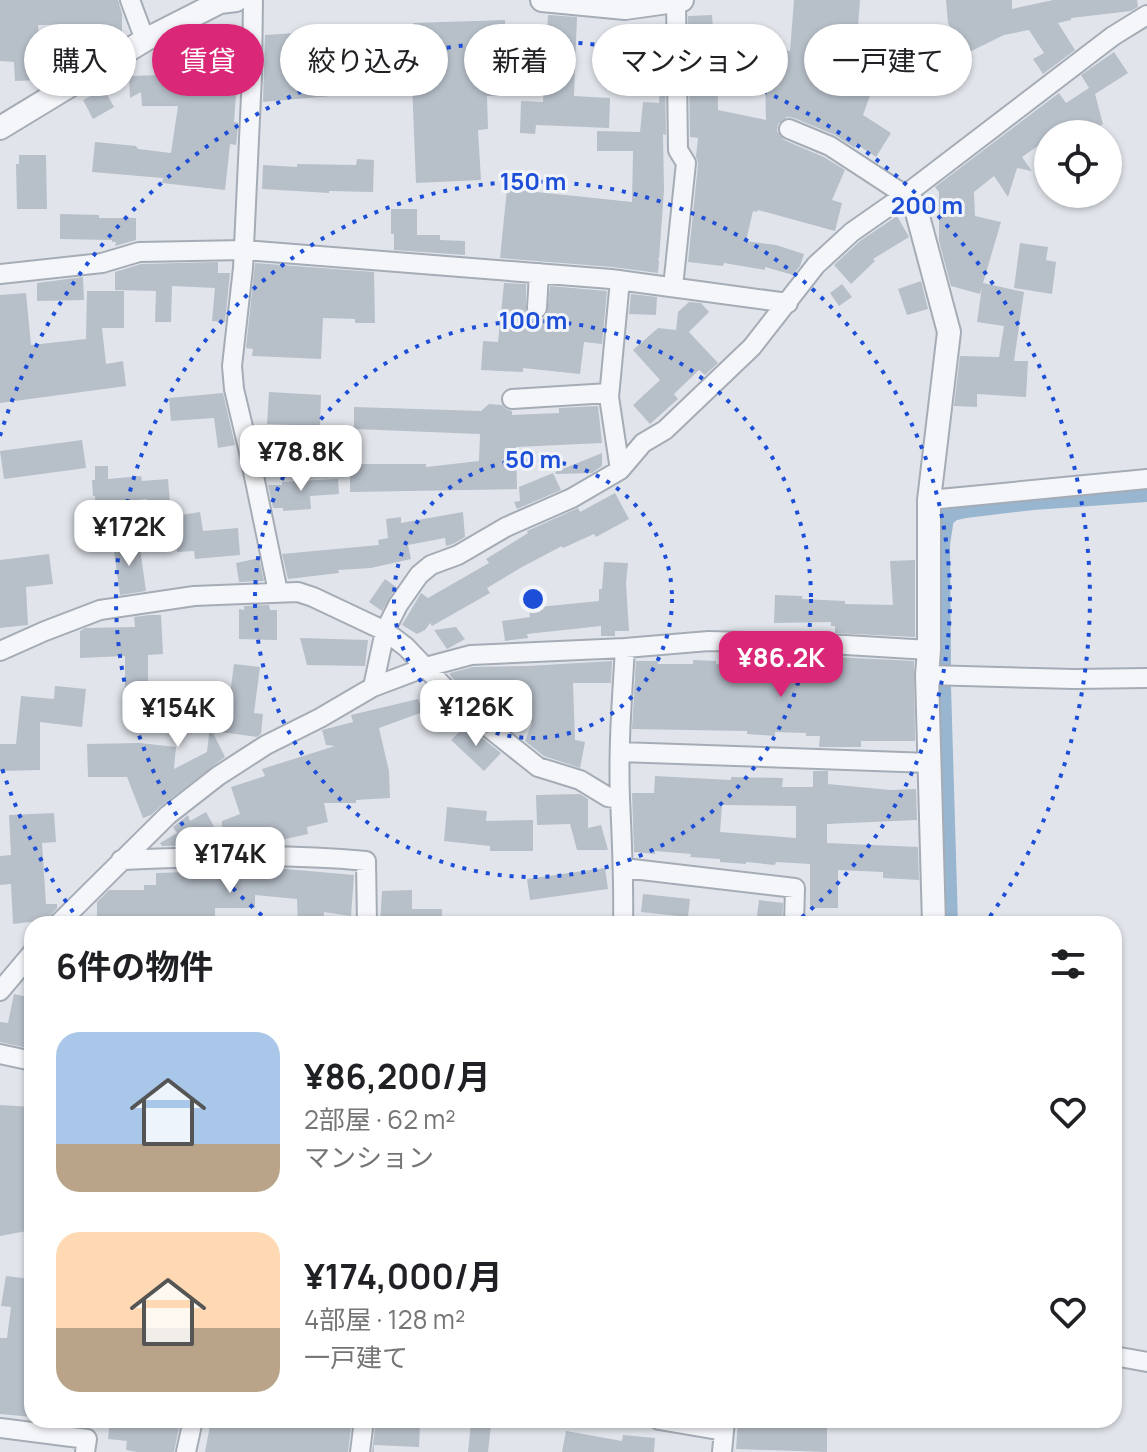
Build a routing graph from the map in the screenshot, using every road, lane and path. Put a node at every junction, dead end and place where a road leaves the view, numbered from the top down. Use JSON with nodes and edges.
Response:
{"nodes":[{"id":1,"x":130,"y":0,"type":"edge"},
{"id":2,"x":236,"y":0,"type":"edge"},
{"id":3,"x":253,"y":0,"type":"edge"},
{"id":4,"x":542,"y":0,"type":"edge"},
{"id":5,"x":679,"y":0,"type":"edge"},
{"id":6,"x":1147,"y":15,"type":"edge"},
{"id":7,"x":145,"y":40,"type":"junction"},
{"id":8,"x":0,"y":128,"type":"edge"},
{"id":9,"x":789,"y":129,"type":"dead end"},
{"id":10,"x":905,"y":195,"type":"junction"},
{"id":11,"x":244,"y":250,"type":"junction"},
{"id":12,"x":539,"y":273,"type":"junction"},
{"id":13,"x":0,"y":274,"type":"edge"},
{"id":14,"x":620,"y":280,"type":"junction"},
{"id":15,"x":673,"y":287,"type":"junction"},
{"id":16,"x":788,"y":303,"type":"junction"},
{"id":17,"x":537,"y":308,"type":"dead end"},
{"id":18,"x":609,"y":393,"type":"junction"},
{"id":19,"x":512,"y":399,"type":"dead end"},
{"id":20,"x":620,"y":470,"type":"junction"},
{"id":21,"x":1147,"y":479,"type":"edge"},
{"id":22,"x":929,"y":500,"type":"junction"},
{"id":23,"x":278,"y":592,"type":"junction"},
{"id":24,"x":385,"y":631,"type":"junction"},
{"id":25,"x":625,"y":648,"type":"junction"},
{"id":26,"x":929,"y":650,"type":"junction"},
{"id":27,"x":0,"y":651,"type":"edge"},
{"id":28,"x":426,"y":667,"type":"junction"},
{"id":29,"x":927,"y":675,"type":"junction"},
{"id":30,"x":1147,"y":678,"type":"edge"},
{"id":31,"x":373,"y":687,"type":"junction"},
{"id":32,"x":620,"y":752,"type":"junction"},
{"id":33,"x":930,"y":763,"type":"junction"},
{"id":34,"x":620,"y":799,"type":"junction"},
{"id":35,"x":121,"y":860,"type":"junction"},
{"id":36,"x":624,"y":868,"type":"junction"},
{"id":37,"x":66,"y":916,"type":"edge"},
{"id":38,"x":367,"y":916,"type":"edge"},
{"id":39,"x":623,"y":916,"type":"edge"},
{"id":40,"x":794,"y":916,"type":"edge"},
{"id":41,"x":934,"y":916,"type":"edge"},
{"id":42,"x":24,"y":962,"type":"edge"},
{"id":43,"x":0,"y":991,"type":"edge"},
{"id":44,"x":0,"y":1054,"type":"edge"},
{"id":45,"x":24,"y":1059,"type":"edge"},
{"id":46,"x":1122,"y":1357,"type":"edge"},
{"id":47,"x":1147,"y":1362,"type":"edge"},
{"id":48,"x":0,"y":1428,"type":"edge"},
{"id":49,"x":191,"y":1428,"type":"edge"},
{"id":50,"x":363,"y":1428,"type":"edge"},
{"id":51,"x":724,"y":1428,"type":"edge"},
{"id":52,"x":85,"y":1452,"type":"edge"},
{"id":53,"x":186,"y":1452,"type":"edge"},
{"id":54,"x":360,"y":1452,"type":"edge"},
{"id":55,"x":722,"y":1452,"type":"edge"}],
"edges":[{"from":1,"to":7,"type":"street"},
{"from":2,"to":7,"type":"street"},
{"from":3,"to":11,"type":"street"},
{"from":4,"to":5,"type":"street"},
{"from":5,"to":15,"type":"street"},
{"from":6,"to":10,"type":"street"},
{"from":7,"to":8,"type":"street"},
{"from":9,"to":10,"type":"street"},
{"from":10,"to":16,"type":"street"},
{"from":10,"to":22,"type":"street"},
{"from":11,"to":12,"type":"street"},
{"from":11,"to":13,"type":"street"},
{"from":11,"to":23,"type":"street"},
{"from":12,"to":14,"type":"street"},
{"from":12,"to":17,"type":"street"},
{"from":14,"to":15,"type":"street"},
{"from":14,"to":18,"type":"street"},
{"from":15,"to":16,"type":"street"},
{"from":16,"to":20,"type":"street"},
{"from":18,"to":19,"type":"street"},
{"from":18,"to":20,"type":"street"},
{"from":20,"to":24,"type":"street"},
{"from":21,"to":22,"type":"street"},
{"from":22,"to":26,"type":"street"},
{"from":23,"to":24,"type":"street"},
{"from":23,"to":27,"type":"street"},
{"from":24,"to":28,"type":"street"},
{"from":24,"to":31,"type":"street"},
{"from":25,"to":26,"type":"street"},
{"from":25,"to":28,"type":"street"},
{"from":25,"to":32,"type":"street"},
{"from":26,"to":29,"type":"street"},
{"from":28,"to":31,"type":"street"},
{"from":28,"to":34,"type":"street"},
{"from":29,"to":30,"type":"street"},
{"from":29,"to":33,"type":"street"},
{"from":31,"to":35,"type":"street"},
{"from":32,"to":33,"type":"street"},
{"from":32,"to":34,"type":"street"},
{"from":33,"to":41,"type":"street"},
{"from":34,"to":36,"type":"street"},
{"from":35,"to":37,"type":"street"},
{"from":35,"to":38,"type":"street"},
{"from":36,"to":39,"type":"street"},
{"from":36,"to":40,"type":"street"},
{"from":42,"to":43,"type":"street"},
{"from":44,"to":45,"type":"street"},
{"from":46,"to":47,"type":"street"},
{"from":48,"to":52,"type":"street"},
{"from":49,"to":53,"type":"street"},
{"from":50,"to":54,"type":"street"},
{"from":51,"to":55,"type":"street"}]}
